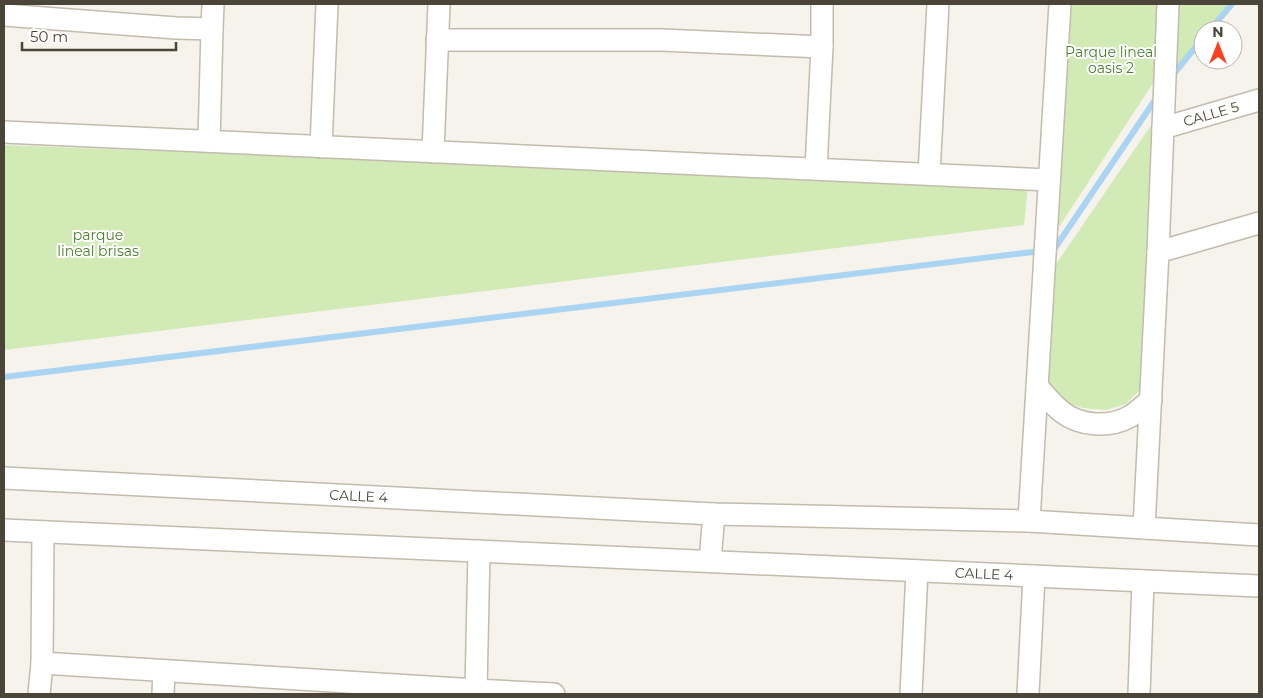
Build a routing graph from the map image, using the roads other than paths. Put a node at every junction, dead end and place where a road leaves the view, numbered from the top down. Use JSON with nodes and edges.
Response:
{"nodes":[{"id":1,"x":213,"y":4,"type":"edge"},
{"id":2,"x":327,"y":4,"type":"edge"},
{"id":3,"x":439,"y":4,"type":"edge"},
{"id":4,"x":822,"y":4,"type":"edge"},
{"id":5,"x":938,"y":4,"type":"edge"},
{"id":6,"x":1060,"y":4,"type":"edge"},
{"id":7,"x":1168,"y":4,"type":"edge"},
{"id":8,"x":4,"y":15,"type":"edge"},
{"id":9,"x":212,"y":29,"type":"junction"},
{"id":10,"x":438,"y":40,"type":"junction"},
{"id":11,"x":822,"y":47,"type":"junction"},
{"id":12,"x":1259,"y":100,"type":"edge"},
{"id":13,"x":1163,"y":128,"type":"junction"},
{"id":14,"x":4,"y":132,"type":"edge"},
{"id":15,"x":209,"y":141,"type":"junction"},
{"id":16,"x":321,"y":147,"type":"junction"},
{"id":17,"x":433,"y":152,"type":"junction"},
{"id":18,"x":816,"y":169,"type":"junction"},
{"id":19,"x":928,"y":174,"type":"junction"},
{"id":20,"x":1049,"y":180,"type":"junction"},
{"id":21,"x":1259,"y":223,"type":"edge"},
{"id":22,"x":1158,"y":252,"type":"junction"},
{"id":23,"x":1037,"y":386,"type":"junction"},
{"id":24,"x":1151,"y":400,"type":"junction"},
{"id":25,"x":4,"y":478,"type":"edge"},
{"id":26,"x":714,"y":514,"type":"junction"},
{"id":27,"x":1029,"y":521,"type":"junction"},
{"id":28,"x":1144,"y":528,"type":"junction"},
{"id":29,"x":4,"y":530,"type":"edge"},
{"id":30,"x":43,"y":532,"type":"junction"},
{"id":31,"x":1259,"y":535,"type":"edge"},
{"id":32,"x":479,"y":551,"type":"junction"},
{"id":33,"x":710,"y":562,"type":"junction"},
{"id":34,"x":917,"y":571,"type":"junction"},
{"id":35,"x":1034,"y":576,"type":"junction"},
{"id":36,"x":1143,"y":581,"type":"junction"},
{"id":37,"x":1259,"y":586,"type":"edge"},
{"id":38,"x":42,"y":663,"type":"junction"},
{"id":39,"x":164,"y":671,"type":"junction"},
{"id":40,"x":356,"y":689,"type":"edge"},
{"id":41,"x":476,"y":692,"type":"edge"},
{"id":42,"x":40,"y":694,"type":"edge"},
{"id":43,"x":163,"y":694,"type":"edge"},
{"id":44,"x":554,"y":694,"type":"edge"},
{"id":45,"x":911,"y":694,"type":"edge"},
{"id":46,"x":1028,"y":694,"type":"edge"},
{"id":47,"x":1139,"y":694,"type":"edge"}],
"edges":[{"from":1,"to":9,"type":"street"},
{"from":2,"to":16,"type":"street"},
{"from":3,"to":10,"type":"street"},
{"from":4,"to":11,"type":"street"},
{"from":5,"to":19,"type":"street"},
{"from":6,"to":20,"type":"street"},
{"from":7,"to":13,"type":"street"},
{"from":8,"to":9,"type":"street"},
{"from":9,"to":15,"type":"street"},
{"from":10,"to":11,"type":"street"},
{"from":10,"to":17,"type":"street"},
{"from":11,"to":18,"type":"street"},
{"from":12,"to":13,"type":"street","name":"CALLE 5"},
{"from":13,"to":22,"type":"street"},
{"from":14,"to":15,"type":"street"},
{"from":15,"to":16,"type":"street"},
{"from":16,"to":17,"type":"street"},
{"from":17,"to":18,"type":"street"},
{"from":18,"to":19,"type":"street"},
{"from":19,"to":20,"type":"street"},
{"from":20,"to":23,"type":"street"},
{"from":21,"to":22,"type":"street"},
{"from":22,"to":24,"type":"street"},
{"from":23,"to":24,"type":"street"},
{"from":23,"to":27,"type":"street"},
{"from":24,"to":28,"type":"street"},
{"from":25,"to":26,"type":"street","name":"CALLE 4"},
{"from":26,"to":27,"type":"street","name":"CALLE 4"},
{"from":26,"to":33,"type":"street"},
{"from":27,"to":28,"type":"street","name":"CALLE 4"},
{"from":28,"to":31,"type":"street","name":"CALLE 4"},
{"from":29,"to":30,"type":"street","name":"CALLE 4"},
{"from":30,"to":32,"type":"street","name":"CALLE 4"},
{"from":30,"to":38,"type":"street"},
{"from":32,"to":33,"type":"street","name":"CALLE 4"},
{"from":32,"to":41,"type":"street"},
{"from":33,"to":34,"type":"street","name":"CALLE 4"},
{"from":34,"to":35,"type":"street","name":"CALLE 4"},
{"from":34,"to":45,"type":"street"},
{"from":35,"to":36,"type":"street","name":"CALLE 4"},
{"from":35,"to":46,"type":"street"},
{"from":36,"to":37,"type":"street","name":"CALLE 4"},
{"from":36,"to":47,"type":"street"},
{"from":38,"to":39,"type":"street"},
{"from":38,"to":42,"type":"street"},
{"from":39,"to":40,"type":"street"},
{"from":39,"to":43,"type":"street"},
{"from":40,"to":41,"type":"street"},
{"from":41,"to":44,"type":"street"}]}
